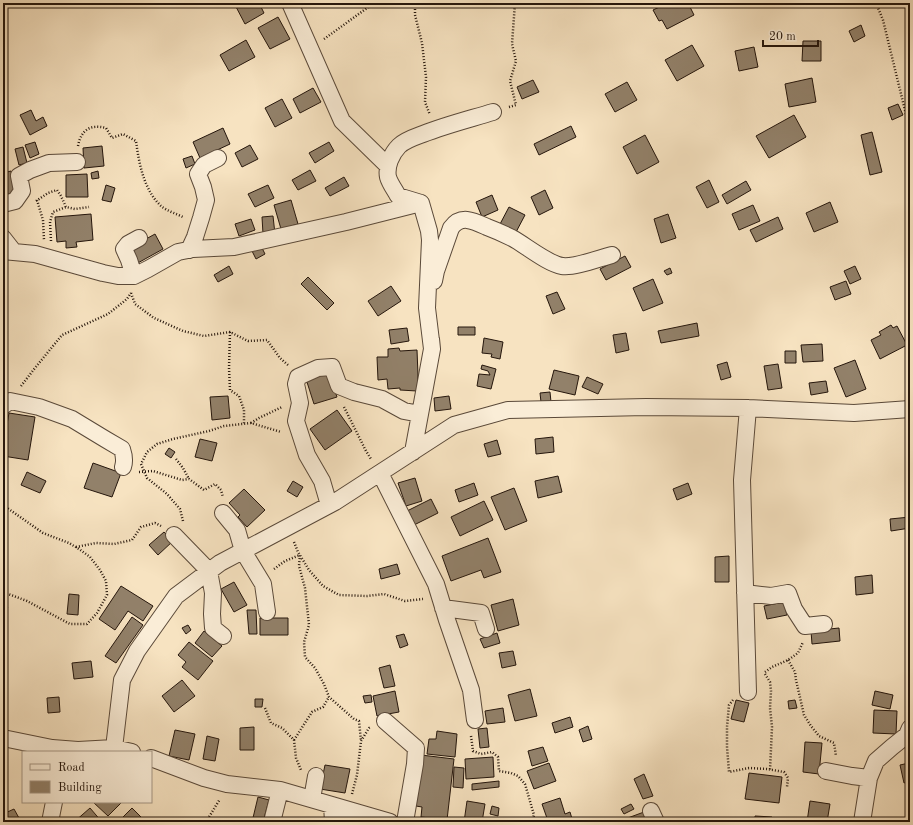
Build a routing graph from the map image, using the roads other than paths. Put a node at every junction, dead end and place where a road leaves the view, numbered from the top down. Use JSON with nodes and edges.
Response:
{"nodes":[{"id":1,"x":290,"y":3,"type":"edge"},
{"id":2,"x":493,"y":112,"type":"road end"},
{"id":3,"x":218,"y":158,"type":"dead end"},
{"id":4,"x":77,"y":162,"type":"road end"},
{"id":5,"x":388,"y":166,"type":"junction"},
{"id":6,"x":421,"y":203,"type":"junction"},
{"id":7,"x":3,"y":204,"type":"edge"},
{"id":8,"x":3,"y":238,"type":"edge"},
{"id":9,"x":139,"y":238,"type":"dead end"},
{"id":10,"x":189,"y":250,"type":"junction"},
{"id":11,"x":9,"y":252,"type":"edge"},
{"id":12,"x":612,"y":254,"type":"dead end"},
{"id":13,"x":134,"y":276,"type":"junction"},
{"id":14,"x":432,"y":349,"type":"junction"},
{"id":15,"x":7,"y":404,"type":"edge"},
{"id":16,"x":748,"y":408,"type":"junction"},
{"id":17,"x":910,"y":409,"type":"edge"},
{"id":18,"x":420,"y":414,"type":"junction"},
{"id":19,"x":413,"y":452,"type":"junction"},
{"id":20,"x":123,"y":467,"type":"dead end"},
{"id":21,"x":380,"y":473,"type":"junction"},
{"id":22,"x":329,"y":505,"type":"junction"},
{"id":23,"x":223,"y":513,"type":"road end"},
{"id":24,"x":179,"y":540,"type":"road end"},
{"id":25,"x":243,"y":551,"type":"junction"},
{"id":26,"x":209,"y":571,"type":"junction"},
{"id":27,"x":745,"y":592,"type":"junction"},
{"id":28,"x":442,"y":605,"type":"junction"},
{"id":29,"x":267,"y":612,"type":"dead end"},
{"id":30,"x":824,"y":624,"type":"dead end"},
{"id":31,"x":486,"y":629,"type":"dead end"},
{"id":32,"x":223,"y":636,"type":"dead end"},
{"id":33,"x":748,"y":692,"type":"road end"},
{"id":34,"x":475,"y":720,"type":"road end"},
{"id":35,"x":385,"y":721,"type":"road end"},
{"id":36,"x":910,"y":728,"type":"edge"},
{"id":37,"x":3,"y":738,"type":"edge"},
{"id":38,"x":52,"y":750,"type":"edge"},
{"id":39,"x":77,"y":751,"type":"edge"},
{"id":40,"x":124,"y":751,"type":"edge"},
{"id":41,"x":152,"y":758,"type":"edge"},
{"id":42,"x":833,"y":772,"type":"road end"},
{"id":43,"x":316,"y":776,"type":"road end"},
{"id":44,"x":869,"y":778,"type":"junction"},
{"id":45,"x":280,"y":790,"type":"junction"},
{"id":46,"x":312,"y":799,"type":"junction"},
{"id":47,"x":54,"y":803,"type":"edge"},
{"id":48,"x":332,"y":805,"type":"junction"},
{"id":49,"x":50,"y":822,"type":"edge"},
{"id":50,"x":272,"y":822,"type":"edge"},
{"id":51,"x":333,"y":822,"type":"edge"},
{"id":52,"x":390,"y":822,"type":"edge"},
{"id":53,"x":405,"y":822,"type":"edge"},
{"id":54,"x":862,"y":822,"type":"edge"}],
"edges":[{"from":1,"to":5,"type":"street"},
{"from":2,"to":5,"type":"street"},
{"from":3,"to":10,"type":"street"},
{"from":4,"to":7,"type":"street"},
{"from":5,"to":6,"type":"street"},
{"from":6,"to":10,"type":"street"},
{"from":6,"to":14,"type":"street"},
{"from":8,"to":11,"type":"street"},
{"from":9,"to":13,"type":"street"},
{"from":10,"to":13,"type":"street"},
{"from":11,"to":13,"type":"street"},
{"from":12,"to":14,"type":"street"},
{"from":14,"to":18,"type":"street"},
{"from":15,"to":20,"type":"street"},
{"from":16,"to":17,"type":"street"},
{"from":16,"to":19,"type":"street"},
{"from":16,"to":27,"type":"street"},
{"from":18,"to":19,"type":"street"},
{"from":18,"to":22,"type":"street"},
{"from":19,"to":21,"type":"street"},
{"from":21,"to":22,"type":"street"},
{"from":21,"to":28,"type":"street"},
{"from":22,"to":25,"type":"street"},
{"from":23,"to":25,"type":"street"},
{"from":24,"to":26,"type":"street"},
{"from":25,"to":26,"type":"street"},
{"from":25,"to":29,"type":"street"},
{"from":26,"to":32,"type":"street"},
{"from":26,"to":40,"type":"street"},
{"from":27,"to":30,"type":"street"},
{"from":27,"to":33,"type":"street"},
{"from":28,"to":31,"type":"street"},
{"from":28,"to":34,"type":"street"},
{"from":35,"to":53,"type":"street"},
{"from":36,"to":44,"type":"street"},
{"from":37,"to":38,"type":"street"},
{"from":38,"to":39,"type":"street"},
{"from":39,"to":40,"type":"street"},
{"from":41,"to":45,"type":"street"},
{"from":42,"to":44,"type":"street"},
{"from":43,"to":46,"type":"street"},
{"from":44,"to":54,"type":"street"},
{"from":45,"to":46,"type":"street"},
{"from":45,"to":50,"type":"street"},
{"from":46,"to":48,"type":"street"},
{"from":47,"to":49,"type":"street"},
{"from":48,"to":51,"type":"street"},
{"from":48,"to":52,"type":"street"}]}
